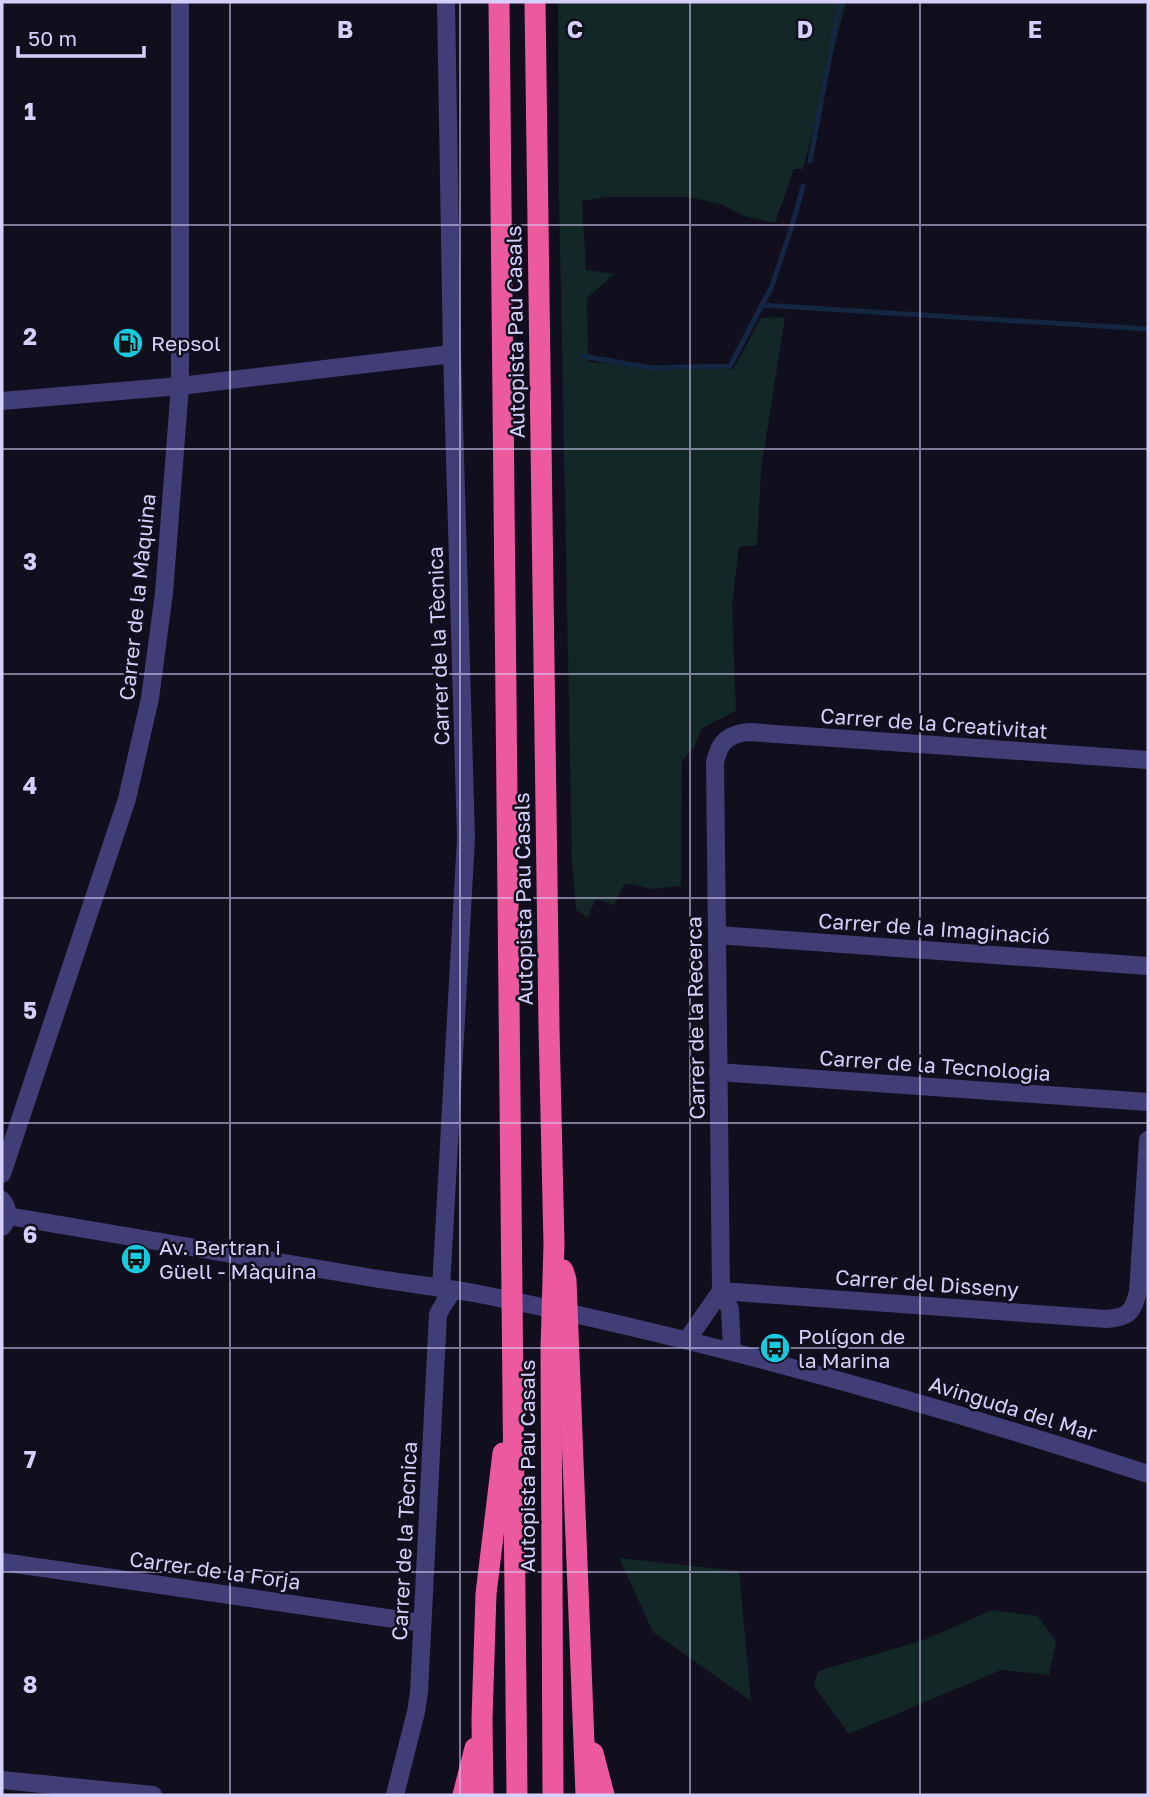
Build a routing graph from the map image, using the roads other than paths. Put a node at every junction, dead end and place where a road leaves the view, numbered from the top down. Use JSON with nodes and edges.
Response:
{"nodes":[{"id":1,"x":180,"y":2,"type":"edge"},
{"id":2,"x":446,"y":2,"type":"edge"},
{"id":3,"x":499,"y":2,"type":"edge"},
{"id":4,"x":535,"y":2,"type":"edge"},
{"id":5,"x":452,"y":354,"type":"junction"},
{"id":6,"x":180,"y":386,"type":"junction"},
{"id":7,"x":2,"y":401,"type":"edge"},
{"id":8,"x":721,"y":745,"type":"joint"},
{"id":9,"x":1148,"y":760,"type":"edge"},
{"id":10,"x":717,"y":935,"type":"junction"},
{"id":11,"x":1148,"y":966,"type":"edge"},
{"id":12,"x":718,"y":1072,"type":"junction"},
{"id":13,"x":1148,"y":1102,"type":"edge"},
{"id":14,"x":1148,"y":1140,"type":"edge"},
{"id":15,"x":2,"y":1174,"type":"edge"},
{"id":16,"x":4,"y":1214,"type":"edge"},
{"id":17,"x":447,"y":1290,"type":"junction"},
{"id":18,"x":721,"y":1292,"type":"junction"},
{"id":19,"x":687,"y":1340,"type":"junction"},
{"id":20,"x":560,"y":1349,"type":"junction"},
{"id":21,"x":732,"y":1351,"type":"junction"},
{"id":22,"x":514,"y":1368,"type":"junction"},
{"id":23,"x":1148,"y":1474,"type":"edge"},
{"id":24,"x":2,"y":1562,"type":"edge"},
{"id":25,"x":422,"y":1623,"type":"junction"},
{"id":26,"x":583,"y":1714,"type":"junction"},
{"id":27,"x":482,"y":1719,"type":"junction"},
{"id":28,"x":2,"y":1780,"type":"edge"},
{"id":29,"x":153,"y":1795,"type":"edge"},
{"id":30,"x":395,"y":1795,"type":"edge"},
{"id":31,"x":463,"y":1795,"type":"edge"},
{"id":32,"x":484,"y":1795,"type":"edge"},
{"id":33,"x":517,"y":1795,"type":"edge"},
{"id":34,"x":553,"y":1795,"type":"edge"},
{"id":35,"x":586,"y":1795,"type":"edge"},
{"id":36,"x":604,"y":1795,"type":"edge"}],
"edges":[{"from":1,"to":6,"type":"street","name":"Carrer de la Màquina"},
{"from":2,"to":5,"type":"street","name":"Carrer de la Tècnica"},
{"from":3,"to":22,"type":"highway","name":"Autopista Pau Casals"},
{"from":4,"to":20,"type":"highway","name":"Autopista Pau Casals"},
{"from":5,"to":6,"type":"street"},
{"from":5,"to":17,"type":"street","name":"Carrer de la Tècnica"},
{"from":6,"to":7,"type":"street"},
{"from":6,"to":15,"type":"street","name":"Carrer de la Màquina"},
{"from":8,"to":9,"type":"street","name":"Carrer de la Creativitat"},
{"from":8,"to":10,"type":"street","name":"Carrer de la Recerca"},
{"from":10,"to":11,"type":"street","name":"Carrer de la Imaginació"},
{"from":10,"to":12,"type":"street","name":"Carrer de la Recerca"},
{"from":12,"to":13,"type":"street","name":"Carrer de la Tecnologia"},
{"from":12,"to":18,"type":"street","name":"Carrer de la Recerca"},
{"from":14,"to":18,"type":"street","name":"Carrer del Disseny"},
{"from":16,"to":17,"type":"street","name":"Avinguda del Mar"},
{"from":17,"to":19,"type":"street","name":"Avinguda del Mar"},
{"from":17,"to":25,"type":"street","name":"Carrer de la Tècnica"},
{"from":18,"to":19,"type":"street"},
{"from":18,"to":21,"type":"street","name":"Carrer de la Recerca"},
{"from":19,"to":21,"type":"street","name":"Avinguda del Mar"},
{"from":20,"to":26,"type":"highway"},
{"from":20,"to":34,"type":"highway","name":"Autopista Pau Casals"},
{"from":21,"to":23,"type":"street","name":"Avinguda del Mar"},
{"from":22,"to":27,"type":"highway"},
{"from":22,"to":33,"type":"highway","name":"Autopista Pau Casals"},
{"from":24,"to":25,"type":"street","name":"Carrer de la Forja"},
{"from":25,"to":30,"type":"street","name":"Carrer de la Tècnica"},
{"from":26,"to":35,"type":"highway"},
{"from":26,"to":36,"type":"highway"},
{"from":27,"to":31,"type":"highway"},
{"from":27,"to":32,"type":"highway"},
{"from":28,"to":29,"type":"street"}]}
